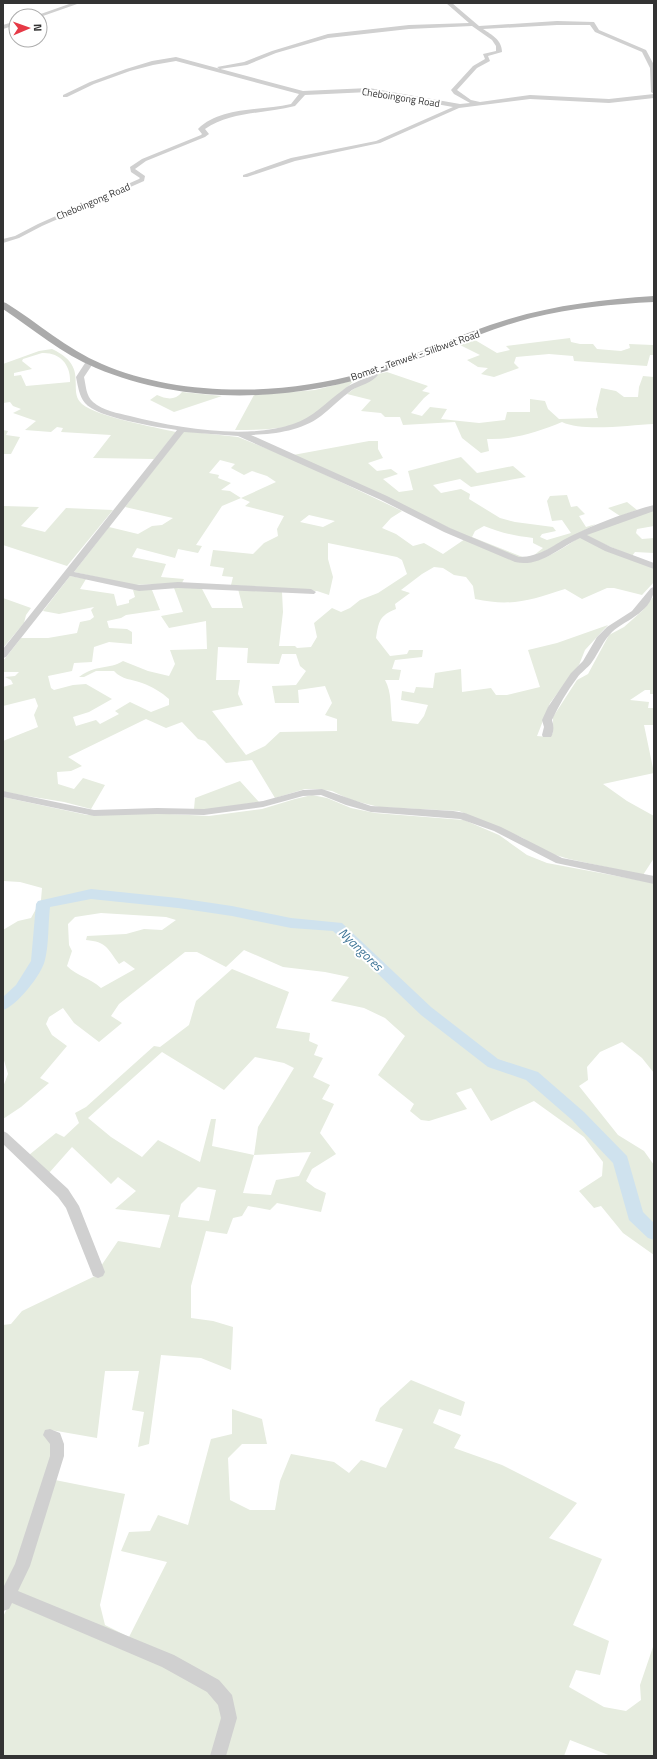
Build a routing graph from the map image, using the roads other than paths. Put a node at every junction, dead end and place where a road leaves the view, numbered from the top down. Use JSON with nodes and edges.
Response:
{"nodes":[{"id":1,"x":77,"y":3,"type":"edge"},
{"id":2,"x":449,"y":3,"type":"edge"},
{"id":3,"x":48,"y":13,"type":"edge"},
{"id":4,"x":476,"y":26,"type":"junction"},
{"id":5,"x":211,"y":67,"type":"junction"},
{"id":6,"x":654,"y":92,"type":"edge"},
{"id":7,"x":303,"y":93,"type":"junction"},
{"id":8,"x":65,"y":96,"type":"dead end"},
{"id":9,"x":654,"y":96,"type":"edge"},
{"id":10,"x":478,"y":103,"type":"junction"},
{"id":11,"x":460,"y":106,"type":"junction"},
{"id":12,"x":245,"y":176,"type":"dead end"},
{"id":13,"x":3,"y":241,"type":"edge"},
{"id":14,"x":654,"y":299,"type":"edge"},
{"id":15,"x":3,"y":305,"type":"edge"},
{"id":16,"x":90,"y":362,"type":"junction"},
{"id":17,"x":373,"y":372,"type":"junction"},
{"id":18,"x":182,"y":429,"type":"junction"},
{"id":19,"x":239,"y":433,"type":"junction"},
{"id":20,"x":654,"y":508,"type":"edge"},
{"id":21,"x":580,"y":535,"type":"junction"},
{"id":22,"x":654,"y":566,"type":"edge"},
{"id":23,"x":67,"y":573,"type":"junction"},
{"id":24,"x":654,"y":590,"type":"edge"},
{"id":25,"x":311,"y":592,"type":"dead end"},
{"id":26,"x":3,"y":655,"type":"edge"},
{"id":27,"x":547,"y":735,"type":"dead end"},
{"id":28,"x":3,"y":794,"type":"edge"},
{"id":29,"x":654,"y":880,"type":"edge"},
{"id":30,"x":3,"y":1136,"type":"edge"},
{"id":31,"x":98,"y":1272,"type":"dead end"},
{"id":32,"x":50,"y":1435,"type":"dead end"},
{"id":33,"x":6,"y":1599,"type":"edge"},
{"id":34,"x":218,"y":1756,"type":"edge"}],
"edges":[{"from":1,"to":3,"type":"street"},
{"from":2,"to":4,"type":"street"},
{"from":4,"to":5,"type":"street"},
{"from":4,"to":6,"type":"street"},
{"from":4,"to":10,"type":"street"},
{"from":5,"to":7,"type":"street"},
{"from":5,"to":8,"type":"street"},
{"from":7,"to":11,"type":"street","name":"Cheboingong Road"},
{"from":7,"to":13,"type":"street","name":"Cheboingong Road"},
{"from":9,"to":10,"type":"street","name":"Cheboingong Road"},
{"from":10,"to":11,"type":"street","name":"Cheboingong Road"},
{"from":11,"to":12,"type":"street"},
{"from":14,"to":17,"type":"main road","name":"Bomet - Tenwek - Silibwet Road"},
{"from":15,"to":16,"type":"main road","name":"Bomet - Tenwek - Silibwet Road"},
{"from":16,"to":17,"type":"main road","name":"Bomet - Tenwek - Silibwet Road"},
{"from":16,"to":18,"type":"street"},
{"from":17,"to":19,"type":"street"},
{"from":18,"to":19,"type":"street"},
{"from":18,"to":23,"type":"street"},
{"from":19,"to":21,"type":"street"},
{"from":20,"to":21,"type":"street"},
{"from":21,"to":22,"type":"street"},
{"from":23,"to":25,"type":"street"},
{"from":23,"to":26,"type":"street"},
{"from":24,"to":27,"type":"street"},
{"from":28,"to":29,"type":"street"},
{"from":30,"to":31,"type":"street"},
{"from":32,"to":33,"type":"street"},
{"from":33,"to":34,"type":"street"}]}
